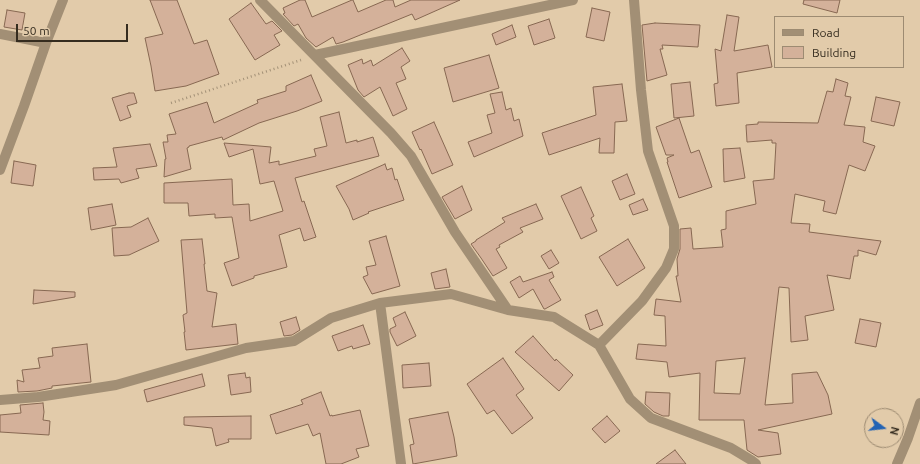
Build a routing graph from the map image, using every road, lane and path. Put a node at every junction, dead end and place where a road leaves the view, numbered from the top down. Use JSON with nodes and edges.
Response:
{"nodes":[{"id":1,"x":63,"y":0,"type":"edge"},
{"id":2,"x":260,"y":0,"type":"edge"},
{"id":3,"x":573,"y":0,"type":"edge"},
{"id":4,"x":634,"y":0,"type":"edge"},
{"id":5,"x":0,"y":34,"type":"edge"},
{"id":6,"x":46,"y":43,"type":"junction"},
{"id":7,"x":315,"y":55,"type":"junction"},
{"id":8,"x":171,"y":103,"type":"dead end"},
{"id":9,"x":0,"y":170,"type":"edge"},
{"id":10,"x":380,"y":303,"type":"junction"},
{"id":11,"x":508,"y":310,"type":"junction"},
{"id":12,"x":599,"y":344,"type":"junction"},
{"id":13,"x":0,"y":400,"type":"edge"},
{"id":14,"x":920,"y":403,"type":"edge"},
{"id":15,"x":401,"y":464,"type":"edge"},
{"id":16,"x":756,"y":464,"type":"edge"},
{"id":17,"x":897,"y":464,"type":"edge"}],
"edges":[{"from":1,"to":6,"type":"street"},
{"from":2,"to":7,"type":"street"},
{"from":3,"to":7,"type":"street"},
{"from":4,"to":12,"type":"street"},
{"from":5,"to":6,"type":"street"},
{"from":6,"to":9,"type":"street"},
{"from":7,"to":8,"type":"path"},
{"from":7,"to":11,"type":"street"},
{"from":10,"to":11,"type":"street"},
{"from":10,"to":13,"type":"street"},
{"from":10,"to":15,"type":"street"},
{"from":11,"to":12,"type":"street"},
{"from":12,"to":16,"type":"street"},
{"from":14,"to":17,"type":"street"}]}
